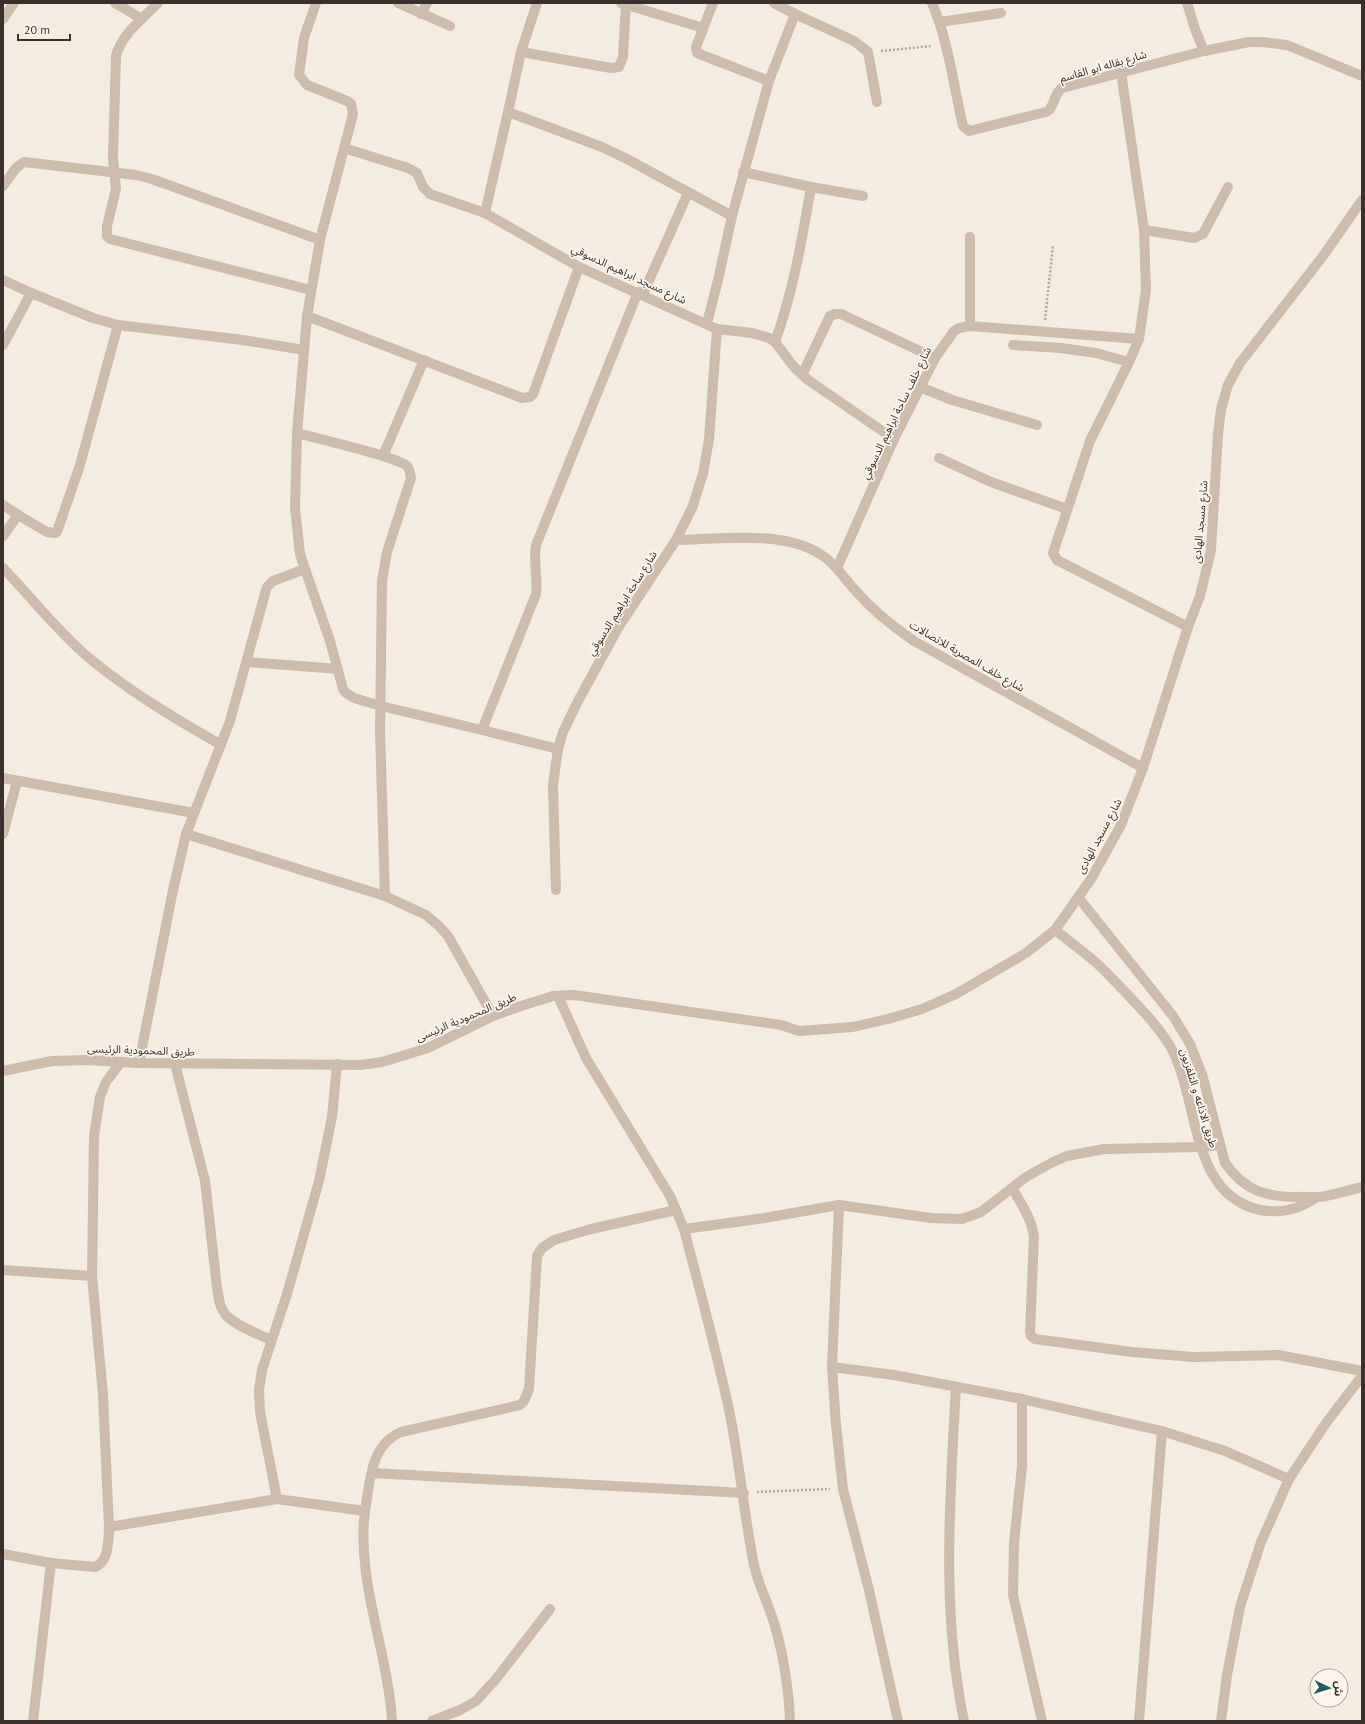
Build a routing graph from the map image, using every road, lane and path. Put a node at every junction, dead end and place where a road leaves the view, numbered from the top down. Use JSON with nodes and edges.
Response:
{"nodes":[{"id":1,"x":14,"y":3,"type":"edge"},
{"id":2,"x":115,"y":3,"type":"edge"},
{"id":3,"x":158,"y":3,"type":"edge"},
{"id":4,"x":316,"y":3,"type":"edge"},
{"id":5,"x":398,"y":3,"type":"edge"},
{"id":6,"x":427,"y":3,"type":"edge"},
{"id":7,"x":538,"y":3,"type":"edge"},
{"id":8,"x":713,"y":3,"type":"edge"},
{"id":9,"x":774,"y":3,"type":"edge"},
{"id":10,"x":932,"y":3,"type":"edge"},
{"id":11,"x":1187,"y":3,"type":"edge"},
{"id":12,"x":623,"y":4,"type":"edge"},
{"id":13,"x":1001,"y":13,"type":"dead end"},
{"id":14,"x":422,"y":14,"type":"junction"},
{"id":15,"x":795,"y":14,"type":"junction"},
{"id":16,"x":3,"y":19,"type":"edge"},
{"id":17,"x":142,"y":19,"type":"junction"},
{"id":18,"x":940,"y":22,"type":"junction"},
{"id":19,"x":450,"y":26,"type":"dead end"},
{"id":20,"x":703,"y":28,"type":"junction"},
{"id":21,"x":947,"y":45,"type":"junction"},
{"id":22,"x":1204,"y":51,"type":"junction"},
{"id":23,"x":521,"y":52,"type":"junction"},
{"id":24,"x":868,"y":52,"type":"junction"},
{"id":25,"x":1121,"y":72,"type":"junction"},
{"id":26,"x":1362,"y":76,"type":"edge"},
{"id":27,"x":769,"y":81,"type":"junction"},
{"id":28,"x":877,"y":102,"type":"dead end"},
{"id":29,"x":508,"y":112,"type":"junction"},
{"id":30,"x":344,"y":148,"type":"junction"},
{"id":31,"x":114,"y":172,"type":"junction"},
{"id":32,"x":744,"y":172,"type":"junction"},
{"id":33,"x":3,"y":186,"type":"edge"},
{"id":34,"x":810,"y":187,"type":"junction"},
{"id":35,"x":1228,"y":187,"type":"dead end"},
{"id":36,"x":688,"y":192,"type":"junction"},
{"id":37,"x":863,"y":196,"type":"dead end"},
{"id":38,"x":1362,"y":200,"type":"edge"},
{"id":39,"x":485,"y":213,"type":"junction"},
{"id":40,"x":732,"y":216,"type":"junction"},
{"id":41,"x":1144,"y":230,"type":"junction"},
{"id":42,"x":970,"y":237,"type":"dead end"},
{"id":43,"x":320,"y":240,"type":"junction"},
{"id":44,"x":1053,"y":245,"type":"dead end"},
{"id":45,"x":580,"y":267,"type":"junction"},
{"id":46,"x":3,"y":280,"type":"edge"},
{"id":47,"x":311,"y":290,"type":"junction"},
{"id":48,"x":30,"y":293,"type":"junction"},
{"id":49,"x":640,"y":293,"type":"junction"},
{"id":50,"x":306,"y":316,"type":"junction"},
{"id":51,"x":707,"y":323,"type":"junction"},
{"id":52,"x":118,"y":325,"type":"junction"},
{"id":53,"x":970,"y":326,"type":"junction"},
{"id":54,"x":717,"y":329,"type":"junction"},
{"id":55,"x":1044,"y":330,"type":"junction"},
{"id":56,"x":1139,"y":339,"type":"junction"},
{"id":57,"x":775,"y":342,"type":"junction"},
{"id":58,"x":1013,"y":344,"type":"dead end"},
{"id":59,"x":3,"y":345,"type":"edge"},
{"id":60,"x":304,"y":350,"type":"junction"},
{"id":61,"x":935,"y":358,"type":"junction"},
{"id":62,"x":424,"y":360,"type":"junction"},
{"id":63,"x":1129,"y":362,"type":"junction"},
{"id":64,"x":802,"y":375,"type":"junction"},
{"id":65,"x":920,"y":387,"type":"junction"},
{"id":66,"x":1037,"y":425,"type":"dead end"},
{"id":67,"x":297,"y":433,"type":"junction"},
{"id":68,"x":894,"y":439,"type":"junction"},
{"id":69,"x":383,"y":456,"type":"junction"},
{"id":70,"x":940,"y":458,"type":"dead end"},
{"id":71,"x":3,"y":505,"type":"edge"},
{"id":72,"x":1067,"y":509,"type":"junction"},
{"id":73,"x":18,"y":515,"type":"junction"},
{"id":74,"x":3,"y":536,"type":"edge"},
{"id":75,"x":676,"y":540,"type":"junction"},
{"id":76,"x":3,"y":568,"type":"edge"},
{"id":77,"x":836,"y":568,"type":"junction"},
{"id":78,"x":305,"y":569,"type":"junction"},
{"id":79,"x":1188,"y":627,"type":"junction"},
{"id":80,"x":247,"y":662,"type":"junction"},
{"id":81,"x":338,"y":668,"type":"junction"},
{"id":82,"x":381,"y":706,"type":"junction"},
{"id":83,"x":482,"y":730,"type":"junction"},
{"id":84,"x":221,"y":745,"type":"junction"},
{"id":85,"x":558,"y":749,"type":"junction"},
{"id":86,"x":1143,"y":768,"type":"junction"},
{"id":87,"x":3,"y":778,"type":"edge"},
{"id":88,"x":17,"y":781,"type":"junction"},
{"id":89,"x":194,"y":813,"type":"junction"},
{"id":90,"x":3,"y":834,"type":"edge"},
{"id":91,"x":186,"y":834,"type":"junction"},
{"id":92,"x":556,"y":890,"type":"dead end"},
{"id":93,"x":385,"y":896,"type":"junction"},
{"id":94,"x":1078,"y":897,"type":"junction"},
{"id":95,"x":1055,"y":930,"type":"junction"},
{"id":96,"x":558,"y":996,"type":"junction"},
{"id":97,"x":493,"y":1016,"type":"junction"},
{"id":98,"x":121,"y":1062,"type":"junction"},
{"id":99,"x":139,"y":1063,"type":"junction"},
{"id":100,"x":175,"y":1064,"type":"junction"},
{"id":101,"x":337,"y":1064,"type":"junction"},
{"id":102,"x":3,"y":1071,"type":"edge"},
{"id":103,"x":1219,"y":1145,"type":"junction"},
{"id":104,"x":1201,"y":1147,"type":"junction"},
{"id":105,"x":1362,"y":1187,"type":"edge"},
{"id":106,"x":1012,"y":1188,"type":"junction"},
{"id":107,"x":1317,"y":1197,"type":"junction"},
{"id":108,"x":839,"y":1205,"type":"junction"},
{"id":109,"x":676,"y":1210,"type":"junction"},
{"id":110,"x":684,"y":1229,"type":"junction"},
{"id":111,"x":3,"y":1270,"type":"edge"},
{"id":112,"x":92,"y":1276,"type":"junction"},
{"id":113,"x":271,"y":1340,"type":"junction"},
{"id":114,"x":832,"y":1367,"type":"junction"},
{"id":115,"x":1362,"y":1371,"type":"edge"},
{"id":116,"x":1362,"y":1376,"type":"edge"},
{"id":117,"x":956,"y":1387,"type":"junction"},
{"id":118,"x":1022,"y":1399,"type":"junction"},
{"id":119,"x":1162,"y":1431,"type":"junction"},
{"id":120,"x":372,"y":1473,"type":"junction"},
{"id":121,"x":1289,"y":1479,"type":"junction"},
{"id":122,"x":843,"y":1488,"type":"junction"},
{"id":123,"x":744,"y":1493,"type":"junction"},
{"id":124,"x":277,"y":1499,"type":"junction"},
{"id":125,"x":365,"y":1511,"type":"junction"},
{"id":126,"x":109,"y":1526,"type":"junction"},
{"id":127,"x":3,"y":1554,"type":"edge"},
{"id":128,"x":51,"y":1563,"type":"junction"},
{"id":129,"x":550,"y":1609,"type":"dead end"},
{"id":130,"x":33,"y":1721,"type":"edge"},
{"id":131,"x":392,"y":1721,"type":"edge"},
{"id":132,"x":432,"y":1721,"type":"edge"},
{"id":133,"x":790,"y":1721,"type":"edge"},
{"id":134,"x":898,"y":1721,"type":"edge"},
{"id":135,"x":964,"y":1721,"type":"edge"},
{"id":136,"x":1042,"y":1721,"type":"edge"},
{"id":137,"x":1139,"y":1721,"type":"edge"},
{"id":138,"x":1221,"y":1721,"type":"edge"}],
"edges":[{"from":1,"to":16,"type":"street"},
{"from":2,"to":17,"type":"street"},
{"from":3,"to":17,"type":"street"},
{"from":4,"to":30,"type":"street"},
{"from":5,"to":14,"type":"street"},
{"from":6,"to":14,"type":"street"},
{"from":7,"to":23,"type":"street"},
{"from":8,"to":20,"type":"street"},
{"from":9,"to":15,"type":"street"},
{"from":10,"to":18,"type":"street","name":"شارع بقاله ابو القاسم"},
{"from":11,"to":22,"type":"street"},
{"from":12,"to":20,"type":"street"},
{"from":12,"to":23,"type":"street"},
{"from":13,"to":18,"type":"street"},
{"from":14,"to":19,"type":"street"},
{"from":15,"to":24,"type":"street"},
{"from":15,"to":27,"type":"street"},
{"from":17,"to":31,"type":"street"},
{"from":18,"to":21,"type":"street","name":"شارع بقاله ابو القاسم"},
{"from":20,"to":27,"type":"street"},
{"from":21,"to":24,"type":"path"},
{"from":21,"to":25,"type":"street","name":"شارع بقاله ابو القاسم"},
{"from":22,"to":25,"type":"street","name":"شارع بقاله ابو القاسم"},
{"from":22,"to":26,"type":"street","name":"شارع بقاله ابو القاسم"},
{"from":23,"to":29,"type":"street"},
{"from":24,"to":28,"type":"street"},
{"from":25,"to":41,"type":"street"},
{"from":27,"to":32,"type":"street"},
{"from":29,"to":36,"type":"street"},
{"from":29,"to":39,"type":"street"},
{"from":30,"to":39,"type":"street","name":"شارع مسجد ابراهيم الدسوقي"},
{"from":30,"to":43,"type":"street"},
{"from":31,"to":33,"type":"street"},
{"from":31,"to":43,"type":"street"},
{"from":31,"to":47,"type":"street"},
{"from":32,"to":34,"type":"street"},
{"from":32,"to":40,"type":"street"},
{"from":34,"to":37,"type":"street"},
{"from":34,"to":57,"type":"street"},
{"from":35,"to":41,"type":"street"},
{"from":36,"to":40,"type":"street"},
{"from":36,"to":49,"type":"street"},
{"from":38,"to":79,"type":"street","name":"شارع مسجد الهادى"},
{"from":39,"to":45,"type":"street","name":"شارع مسجد ابراهيم الدسوقي"},
{"from":40,"to":51,"type":"street"},
{"from":41,"to":56,"type":"street"},
{"from":42,"to":53,"type":"street"},
{"from":43,"to":47,"type":"street"},
{"from":44,"to":55,"type":"path"},
{"from":45,"to":49,"type":"street","name":"شارع مسجد ابراهيم الدسوقي"},
{"from":45,"to":62,"type":"street"},
{"from":46,"to":48,"type":"street"},
{"from":47,"to":50,"type":"street"},
{"from":48,"to":52,"type":"street"},
{"from":48,"to":59,"type":"street"},
{"from":49,"to":51,"type":"street","name":"شارع مسجد ابراهيم الدسوقي"},
{"from":49,"to":83,"type":"street"},
{"from":50,"to":60,"type":"street"},
{"from":50,"to":62,"type":"street"},
{"from":51,"to":54,"type":"street","name":"شارع مسجد ابراهيم الدسوقي"},
{"from":52,"to":60,"type":"street"},
{"from":52,"to":73,"type":"street"},
{"from":53,"to":55,"type":"street","name":"شارع خلف ساحة ابراهيم الدسوقي"},
{"from":53,"to":61,"type":"street","name":"شارع خلف ساحة ابراهيم الدسوقي"},
{"from":54,"to":57,"type":"street","name":"شارع مسجد ابراهيم الدسوقي"},
{"from":54,"to":75,"type":"street","name":"شارع ساحة ابراهيم الدسوقي"},
{"from":55,"to":56,"type":"street","name":"شارع خلف ساحة ابراهيم الدسوقي"},
{"from":56,"to":63,"type":"street"},
{"from":57,"to":64,"type":"street","name":"شارع مسجد ابراهيم الدسوقي"},
{"from":58,"to":63,"type":"street"},
{"from":60,"to":67,"type":"street"},
{"from":61,"to":64,"type":"street"},
{"from":61,"to":65,"type":"street","name":"شارع خلف ساحة ابراهيم الدسوقي"},
{"from":62,"to":69,"type":"street"},
{"from":63,"to":72,"type":"street"},
{"from":64,"to":68,"type":"street","name":"شارع مسجد ابراهيم الدسوقي"},
{"from":65,"to":66,"type":"street"},
{"from":65,"to":68,"type":"street","name":"شارع خلف ساحة ابراهيم الدسوقي"},
{"from":67,"to":69,"type":"street"},
{"from":67,"to":78,"type":"street"},
{"from":68,"to":77,"type":"street","name":"شارع خلف ساحة ابراهيم الدسوقي"},
{"from":69,"to":82,"type":"street"},
{"from":70,"to":72,"type":"street"},
{"from":71,"to":73,"type":"street"},
{"from":72,"to":79,"type":"street"},
{"from":73,"to":74,"type":"street"},
{"from":75,"to":77,"type":"street","name":"شارع خلف المصرية للاتصالات"},
{"from":75,"to":85,"type":"street","name":"شارع ساحة ابراهيم الدسوقي"},
{"from":76,"to":84,"type":"street"},
{"from":77,"to":86,"type":"street","name":"شارع خلف المصرية للاتصالات"},
{"from":78,"to":80,"type":"street"},
{"from":78,"to":81,"type":"street"},
{"from":79,"to":86,"type":"street","name":"شارع مسجد الهادى"},
{"from":80,"to":81,"type":"street"},
{"from":80,"to":84,"type":"street"},
{"from":81,"to":82,"type":"street"},
{"from":82,"to":83,"type":"street"},
{"from":82,"to":93,"type":"street"},
{"from":83,"to":85,"type":"street"},
{"from":84,"to":89,"type":"street"},
{"from":85,"to":92,"type":"street","name":"شارع ساحة ابراهيم الدسوقي"},
{"from":86,"to":94,"type":"street","name":"شارع مسجد الهادى"},
{"from":87,"to":88,"type":"street"},
{"from":88,"to":89,"type":"street"},
{"from":88,"to":90,"type":"street"},
{"from":89,"to":91,"type":"street"},
{"from":91,"to":93,"type":"street"},
{"from":91,"to":99,"type":"street"},
{"from":93,"to":97,"type":"street"},
{"from":94,"to":95,"type":"street","name":"شارع مسجد الهادى"},
{"from":94,"to":103,"type":"street","name":"طريق الاذاعه و التلفزيون"},
{"from":95,"to":96,"type":"street","name":"طريق المحمودية الرئيسى"},
{"from":95,"to":104,"type":"street","name":"طريق الاذاعه و التلفزيون"},
{"from":96,"to":97,"type":"street","name":"طريق المحمودية الرئيسى"},
{"from":96,"to":109,"type":"street"},
{"from":97,"to":101,"type":"street","name":"طريق المحمودية الرئيسى"},
{"from":98,"to":99,"type":"street","name":"طريق المحمودية الرئيسى"},
{"from":98,"to":102,"type":"street","name":"طريق المحمودية الرئيسى"},
{"from":98,"to":112,"type":"street"},
{"from":99,"to":100,"type":"street","name":"طريق المحمودية الرئيسى"},
{"from":100,"to":101,"type":"street","name":"طريق المحمودية الرئيسى"},
{"from":100,"to":113,"type":"street"},
{"from":101,"to":113,"type":"street"},
{"from":103,"to":104,"type":"street"},
{"from":103,"to":107,"type":"street","name":"طريق الاذاعه و التلفزيون"},
{"from":104,"to":106,"type":"street"},
{"from":104,"to":107,"type":"street","name":"طريق الاذاعه و التلفزيون"},
{"from":105,"to":107,"type":"street","name":"طريق الاذاعه و التلفزيون"},
{"from":106,"to":108,"type":"street"},
{"from":106,"to":115,"type":"street"},
{"from":108,"to":110,"type":"street"},
{"from":108,"to":114,"type":"street"},
{"from":109,"to":110,"type":"street"},
{"from":109,"to":120,"type":"street"},
{"from":110,"to":123,"type":"street"},
{"from":111,"to":112,"type":"street"},
{"from":112,"to":126,"type":"street"},
{"from":113,"to":124,"type":"street"},
{"from":114,"to":117,"type":"street"},
{"from":114,"to":122,"type":"street"},
{"from":116,"to":121,"type":"street"},
{"from":117,"to":118,"type":"street"},
{"from":117,"to":135,"type":"street"},
{"from":118,"to":119,"type":"street"},
{"from":118,"to":136,"type":"street"},
{"from":119,"to":121,"type":"street"},
{"from":119,"to":137,"type":"street"},
{"from":120,"to":123,"type":"street"},
{"from":120,"to":125,"type":"street"},
{"from":121,"to":138,"type":"street"},
{"from":122,"to":123,"type":"path"},
{"from":122,"to":134,"type":"street"},
{"from":123,"to":133,"type":"street"},
{"from":124,"to":125,"type":"street"},
{"from":124,"to":126,"type":"street"},
{"from":125,"to":131,"type":"street"},
{"from":126,"to":128,"type":"street"},
{"from":127,"to":128,"type":"street"},
{"from":128,"to":130,"type":"street"},
{"from":129,"to":132,"type":"street"}]}
